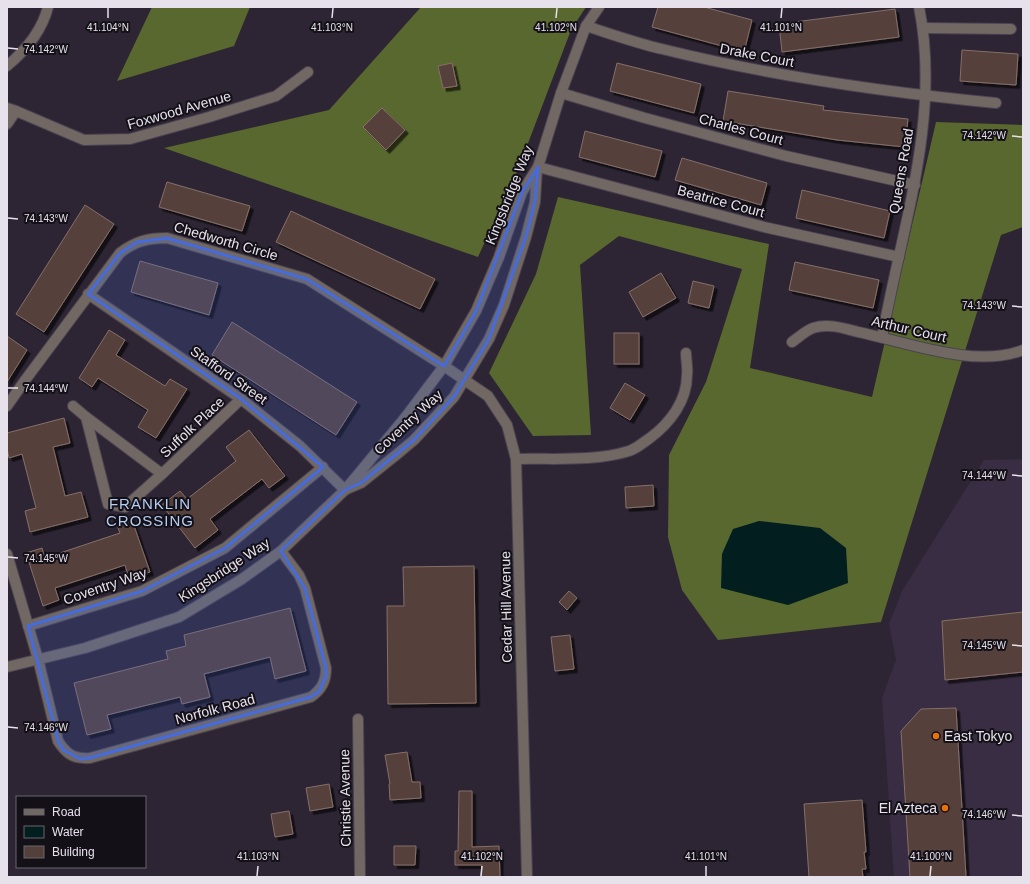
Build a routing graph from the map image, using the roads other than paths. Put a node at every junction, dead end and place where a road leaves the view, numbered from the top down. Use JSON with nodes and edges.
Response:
{"nodes":[{"id":1,"x":48,"y":7,"type":"edge"},
{"id":2,"x":599,"y":7,"type":"edge"},
{"id":3,"x":919,"y":7,"type":"edge"},
{"id":4,"x":586,"y":26,"type":"junction"},
{"id":5,"x":923,"y":28,"type":"junction"},
{"id":6,"x":1011,"y":29,"type":"dead end"},
{"id":7,"x":7,"y":66,"type":"edge"},
{"id":8,"x":308,"y":72,"type":"dead end"},
{"id":9,"x":561,"y":94,"type":"junction"},
{"id":10,"x":926,"y":96,"type":"junction"},
{"id":11,"x":996,"y":103,"type":"dead end"},
{"id":12,"x":12,"y":109,"type":"edge"},
{"id":13,"x":7,"y":124,"type":"edge"},
{"id":14,"x":538,"y":167,"type":"junction"},
{"id":15,"x":915,"y":185,"type":"junction"},
{"id":16,"x":899,"y":257,"type":"junction"},
{"id":17,"x":88,"y":294,"type":"junction"},
{"id":18,"x":882,"y":337,"type":"junction"},
{"id":19,"x":792,"y":342,"type":"dead end"},
{"id":20,"x":1023,"y":350,"type":"edge"},
{"id":21,"x":686,"y":353,"type":"dead end"},
{"id":22,"x":444,"y":366,"type":"junction"},
{"id":23,"x":464,"y":380,"type":"junction"},
{"id":24,"x":241,"y":400,"type":"junction"},
{"id":25,"x":7,"y":406,"type":"edge"},
{"id":26,"x":73,"y":406,"type":"dead end"},
{"id":27,"x":86,"y":417,"type":"junction"},
{"id":28,"x":516,"y":458,"type":"junction"},
{"id":29,"x":323,"y":467,"type":"junction"},
{"id":30,"x":162,"y":474,"type":"junction"},
{"id":31,"x":345,"y":490,"type":"junction"},
{"id":32,"x":281,"y":551,"type":"junction"},
{"id":33,"x":7,"y":555,"type":"edge"},
{"id":34,"x":28,"y":626,"type":"junction"},
{"id":35,"x":38,"y":659,"type":"junction"},
{"id":36,"x":7,"y":667,"type":"edge"},
{"id":37,"x":358,"y":719,"type":"dead end"},
{"id":38,"x":360,"y":877,"type":"edge"},
{"id":39,"x":527,"y":877,"type":"edge"}],
"edges":[{"from":1,"to":7,"type":"street"},
{"from":2,"to":4,"type":"street","name":"Kingsbridge Way"},
{"from":3,"to":5,"type":"street","name":"Queens Road"},
{"from":4,"to":9,"type":"street","name":"Kingsbridge Way"},
{"from":4,"to":10,"type":"street","name":"Drake Court"},
{"from":5,"to":6,"type":"street"},
{"from":5,"to":10,"type":"street","name":"Queens Road"},
{"from":8,"to":12,"type":"street","name":"Foxwood Avenue"},
{"from":9,"to":14,"type":"street","name":"Kingsbridge Way"},
{"from":9,"to":15,"type":"street","name":"Charles Court"},
{"from":10,"to":11,"type":"street","name":"Drake Court"},
{"from":10,"to":15,"type":"street","name":"Queens Road"},
{"from":12,"to":13,"type":"street"},
{"from":14,"to":16,"type":"street","name":"Beatrice Court"},
{"from":14,"to":22,"type":"street","name":"Kingsbridge Way"},
{"from":14,"to":23,"type":"street","name":"Coventry Way"},
{"from":15,"to":16,"type":"street","name":"Queens Road"},
{"from":16,"to":18,"type":"street","name":"Queens Road"},
{"from":17,"to":22,"type":"street","name":"Chedworth Circle"},
{"from":17,"to":24,"type":"street","name":"Stafford Street"},
{"from":17,"to":25,"type":"street","name":"Chedworth Circle"},
{"from":18,"to":19,"type":"street","name":"Arthur Court"},
{"from":18,"to":20,"type":"street","name":"Arthur Court"},
{"from":21,"to":28,"type":"street"},
{"from":22,"to":23,"type":"street","name":"Cedar Hill Avenue"},
{"from":22,"to":31,"type":"street","name":"Coventry Way"},
{"from":23,"to":28,"type":"street","name":"Cedar Hill Avenue"},
{"from":23,"to":31,"type":"street","name":"Coventry Way"},
{"from":24,"to":29,"type":"street","name":"Stafford Street"},
{"from":24,"to":30,"type":"street","name":"Suffolk Place"},
{"from":26,"to":27,"type":"street","name":"Suffolk Place"},
{"from":27,"to":30,"type":"street","name":"Suffolk Place"},
{"from":27,"to":30,"type":"street","name":"Suffolk Place"},
{"from":28,"to":39,"type":"street","name":"Cedar Hill Avenue"},
{"from":29,"to":31,"type":"street","name":"Stafford Street"},
{"from":29,"to":34,"type":"street","name":"Coventry Way"},
{"from":31,"to":32,"type":"street","name":"Kingsbridge Way"},
{"from":32,"to":35,"type":"street","name":"Kingsbridge Way"},
{"from":32,"to":35,"type":"street","name":"Norfolk Road"},
{"from":33,"to":34,"type":"street"},
{"from":34,"to":35,"type":"street"},
{"from":35,"to":36,"type":"street","name":"Kingsbridge Way"},
{"from":37,"to":38,"type":"street","name":"Christie Avenue"}]}
